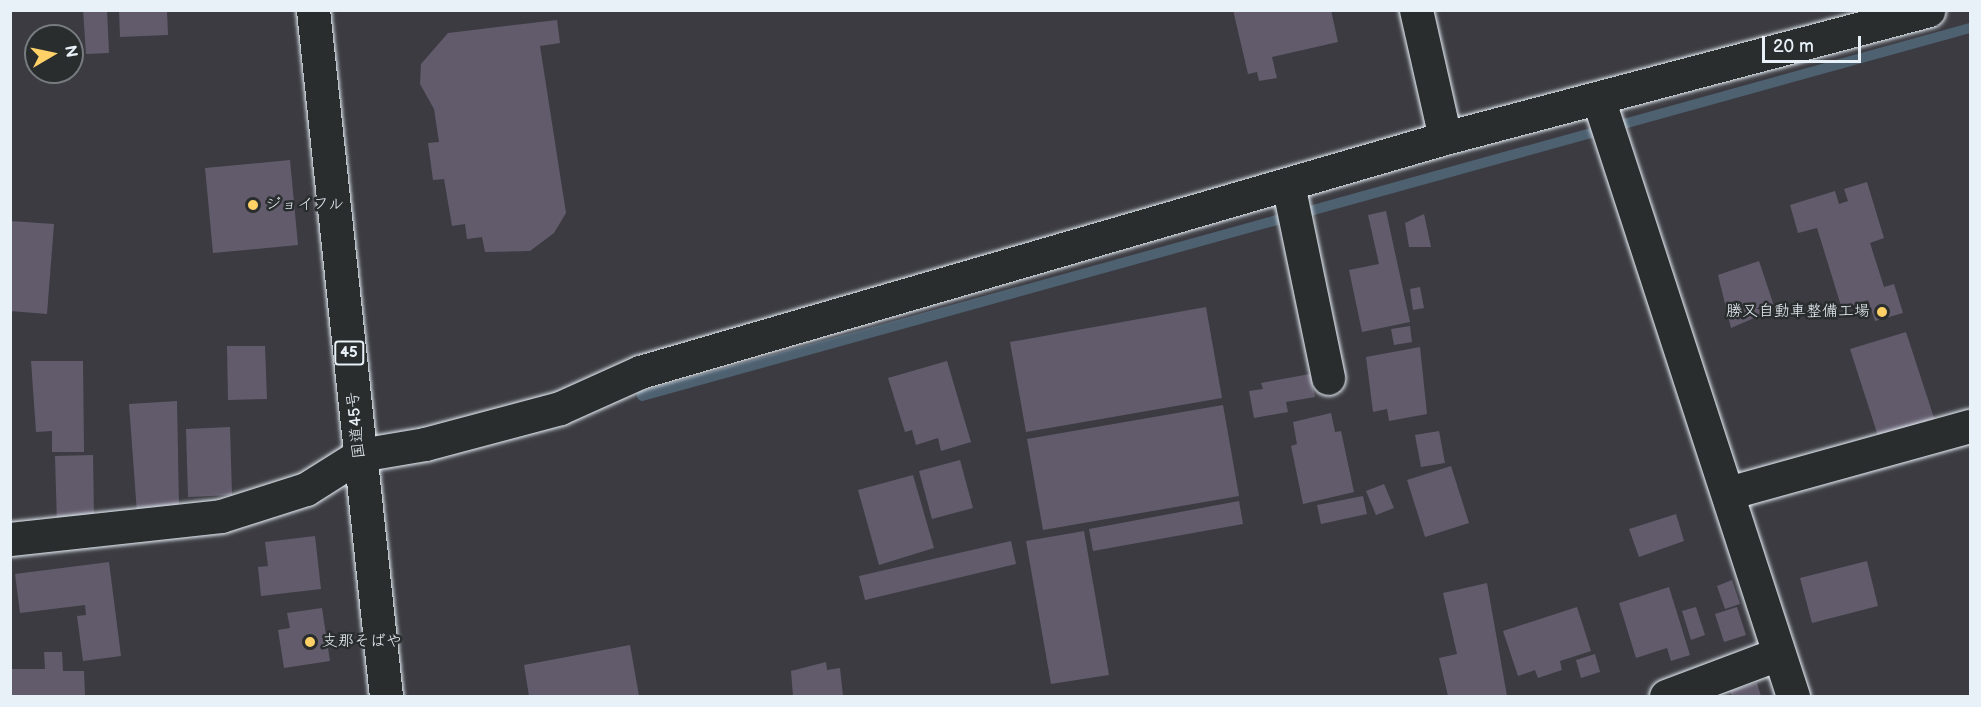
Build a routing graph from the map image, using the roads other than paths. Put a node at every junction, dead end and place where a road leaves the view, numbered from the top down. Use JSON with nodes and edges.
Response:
{"nodes":[{"id":1,"x":313,"y":10,"type":"edge"},
{"id":2,"x":1416,"y":10,"type":"edge"},
{"id":3,"x":1928,"y":10,"type":"edge"},
{"id":4,"x":1598,"y":98,"type":"junction"},
{"id":5,"x":1445,"y":138,"type":"junction"},
{"id":6,"x":1288,"y":184,"type":"junction"},
{"id":7,"x":1328,"y":378,"type":"dead end"},
{"id":8,"x":1971,"y":426,"type":"edge"},
{"id":9,"x":360,"y":455,"type":"junction"},
{"id":10,"x":1728,"y":493,"type":"junction"},
{"id":11,"x":10,"y":539,"type":"edge"},
{"id":12,"x":1778,"y":654,"type":"junction"},
{"id":13,"x":386,"y":696,"type":"edge"},
{"id":14,"x":1666,"y":696,"type":"edge"},
{"id":15,"x":1793,"y":696,"type":"edge"}],
"edges":[{"from":1,"to":9,"type":"main road","name":"国道45号","number":"45"},
{"from":2,"to":5,"type":"main road"},
{"from":3,"to":4,"type":"main road"},
{"from":4,"to":5,"type":"main road"},
{"from":4,"to":10,"type":"main road"},
{"from":5,"to":6,"type":"main road"},
{"from":6,"to":7,"type":"main road"},
{"from":6,"to":9,"type":"main road"},
{"from":8,"to":10,"type":"main road"},
{"from":9,"to":11,"type":"main road"},
{"from":9,"to":13,"type":"main road","name":"国道45号","number":"45"},
{"from":10,"to":12,"type":"main road"},
{"from":12,"to":14,"type":"main road"},
{"from":12,"to":15,"type":"main road"}]}
